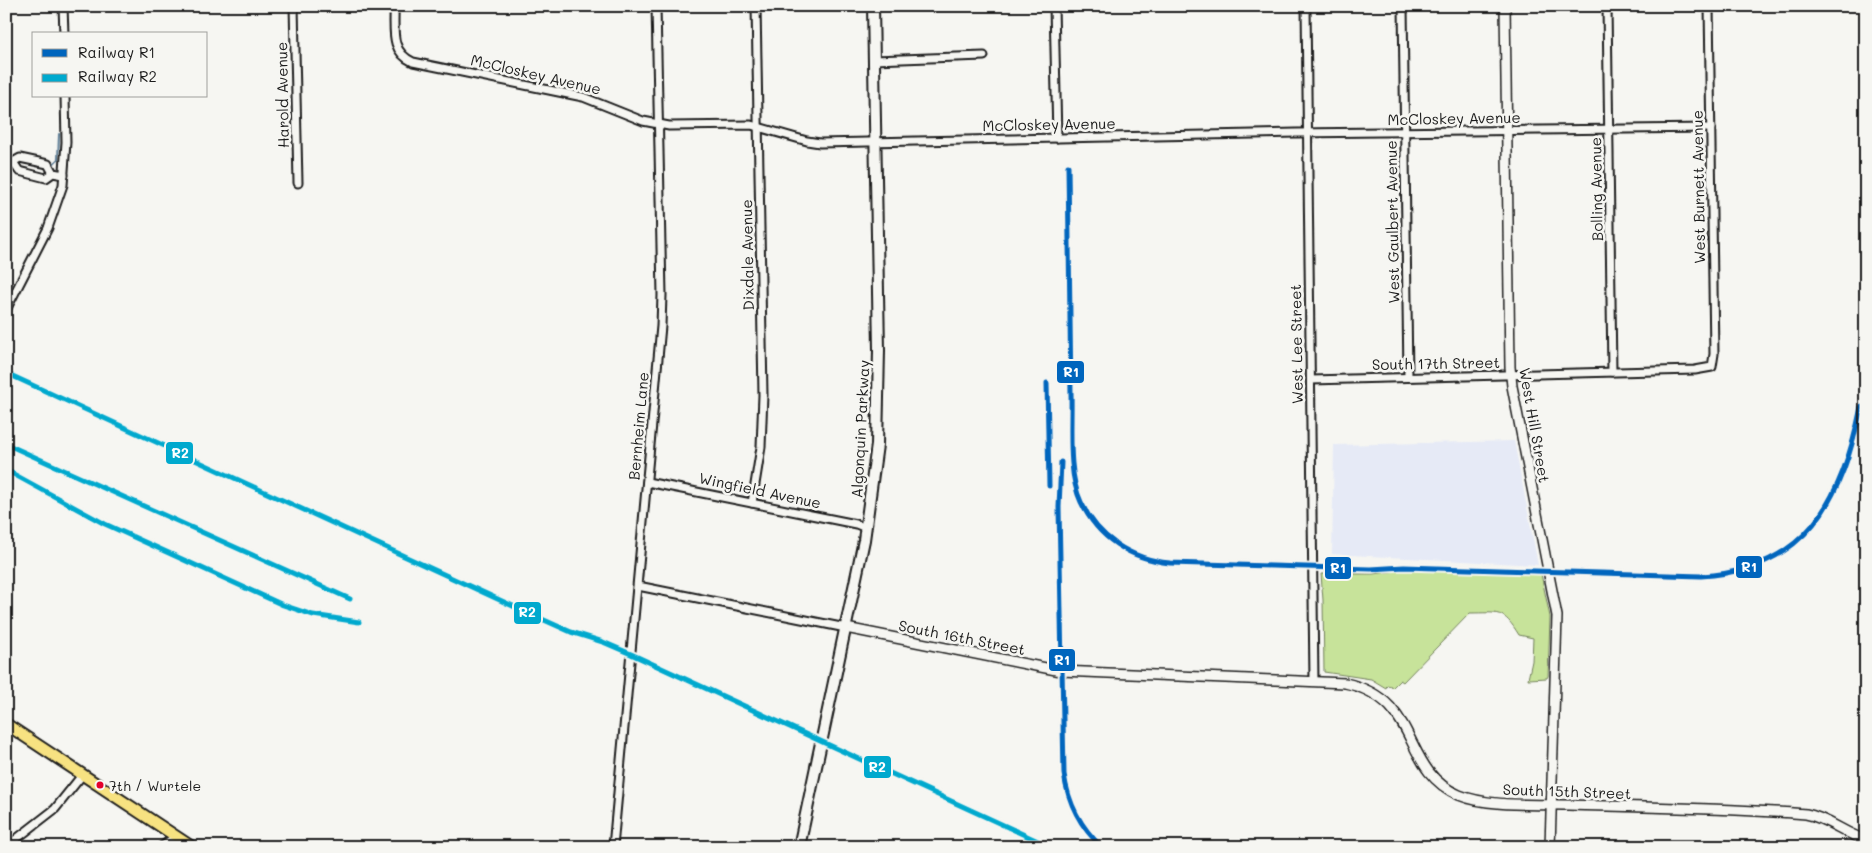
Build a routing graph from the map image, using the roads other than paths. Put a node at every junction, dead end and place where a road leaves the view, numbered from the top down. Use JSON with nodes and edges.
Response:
{"nodes":[{"id":1,"x":63,"y":6,"type":"edge"},
{"id":2,"x":294,"y":6,"type":"edge"},
{"id":3,"x":394,"y":6,"type":"edge"},
{"id":4,"x":656,"y":6,"type":"edge"},
{"id":5,"x":756,"y":6,"type":"edge"},
{"id":6,"x":873,"y":6,"type":"edge"},
{"id":7,"x":1054,"y":6,"type":"edge"},
{"id":8,"x":1306,"y":6,"type":"edge"},
{"id":9,"x":1403,"y":6,"type":"edge"},
{"id":10,"x":1505,"y":6,"type":"edge"},
{"id":11,"x":1607,"y":6,"type":"edge"},
{"id":12,"x":1709,"y":6,"type":"edge"},
{"id":13,"x":64,"y":32,"type":"edge"},
{"id":14,"x":984,"y":56,"type":"dead end"},
{"id":15,"x":874,"y":60,"type":"junction"},
{"id":16,"x":65,"y":98,"type":"edge"},
{"id":17,"x":658,"y":125,"type":"junction"},
{"id":18,"x":758,"y":126,"type":"junction"},
{"id":19,"x":1711,"y":128,"type":"junction"},
{"id":20,"x":1608,"y":129,"type":"junction"},
{"id":21,"x":1507,"y":131,"type":"junction"},
{"id":22,"x":1404,"y":132,"type":"junction"},
{"id":23,"x":1307,"y":133,"type":"junction"},
{"id":24,"x":1057,"y":138,"type":"junction"},
{"id":25,"x":876,"y":141,"type":"junction"},
{"id":26,"x":10,"y":162,"type":"edge"},
{"id":27,"x":53,"y":173,"type":"junction"},
{"id":28,"x":64,"y":175,"type":"junction"},
{"id":29,"x":298,"y":183,"type":"dead end"},
{"id":30,"x":6,"y":310,"type":"edge"},
{"id":31,"x":1712,"y":367,"type":"joint"},
{"id":32,"x":1612,"y":372,"type":"junction"},
{"id":33,"x":1511,"y":375,"type":"junction"},
{"id":34,"x":1408,"y":377,"type":"junction"},
{"id":35,"x":1311,"y":380,"type":"junction"},
{"id":36,"x":647,"y":482,"type":"junction"},
{"id":37,"x":752,"y":503,"type":"junction"},
{"id":38,"x":866,"y":528,"type":"junction"},
{"id":39,"x":638,"y":586,"type":"junction"},
{"id":40,"x":846,"y":628,"type":"junction"},
{"id":41,"x":1314,"y":681,"type":"junction"},
{"id":42,"x":6,"y":724,"type":"edge"},
{"id":43,"x":83,"y":774,"type":"junction"},
{"id":44,"x":1551,"y":805,"type":"junction"},
{"id":45,"x":176,"y":836,"type":"junction"},
{"id":46,"x":1866,"y":840,"type":"edge"},
{"id":47,"x":7,"y":846,"type":"edge"},
{"id":48,"x":161,"y":847,"type":"edge"},
{"id":49,"x":192,"y":847,"type":"edge"},
{"id":50,"x":613,"y":847,"type":"edge"},
{"id":51,"x":798,"y":847,"type":"edge"},
{"id":52,"x":1550,"y":847,"type":"edge"}],
"edges":[{"from":1,"to":13,"type":"street"},
{"from":2,"to":29,"type":"street","name":"Harold Avenue"},
{"from":3,"to":17,"type":"street","name":"McCloskey Avenue"},
{"from":4,"to":17,"type":"street","name":"Bernheim Lane"},
{"from":5,"to":18,"type":"street","name":"Dixdale Avenue"},
{"from":6,"to":15,"type":"main road","name":"Algonquin Parkway"},
{"from":7,"to":24,"type":"street"},
{"from":8,"to":23,"type":"street","name":"West Lee Street"},
{"from":9,"to":22,"type":"street","name":"West Gaulbert Avenue"},
{"from":10,"to":21,"type":"street","name":"West Hill Street"},
{"from":11,"to":20,"type":"street","name":"Bolling Avenue"},
{"from":12,"to":19,"type":"street","name":"West Burnett Avenue"},
{"from":14,"to":15,"type":"street"},
{"from":15,"to":25,"type":"main road","name":"Algonquin Parkway"},
{"from":16,"to":28,"type":"street"},
{"from":17,"to":18,"type":"street","name":"McCloskey Avenue"},
{"from":17,"to":36,"type":"street","name":"Bernheim Lane"},
{"from":18,"to":25,"type":"street","name":"McCloskey Avenue"},
{"from":18,"to":37,"type":"street","name":"Dixdale Avenue"},
{"from":19,"to":20,"type":"street","name":"McCloskey Avenue"},
{"from":19,"to":31,"type":"street","name":"West Burnett Avenue"},
{"from":20,"to":21,"type":"street","name":"McCloskey Avenue"},
{"from":20,"to":32,"type":"street","name":"Bolling Avenue"},
{"from":21,"to":22,"type":"street","name":"McCloskey Avenue"},
{"from":21,"to":33,"type":"street","name":"West Hill Street"},
{"from":22,"to":23,"type":"street","name":"McCloskey Avenue"},
{"from":22,"to":34,"type":"street","name":"West Gaulbert Avenue"},
{"from":23,"to":24,"type":"street","name":"McCloskey Avenue"},
{"from":23,"to":35,"type":"street","name":"West Lee Street"},
{"from":24,"to":25,"type":"street","name":"McCloskey Avenue"},
{"from":25,"to":38,"type":"main road","name":"Algonquin Parkway"},
{"from":26,"to":27,"type":"street"},
{"from":26,"to":27,"type":"street"},
{"from":27,"to":28,"type":"street"},
{"from":28,"to":30,"type":"street"},
{"from":31,"to":32,"type":"street","name":"South 17th Street"},
{"from":32,"to":33,"type":"street","name":"South 17th Street"},
{"from":33,"to":34,"type":"street","name":"South 17th Street"},
{"from":33,"to":44,"type":"street","name":"West Hill Street"},
{"from":34,"to":35,"type":"street","name":"South 17th Street"},
{"from":35,"to":41,"type":"street","name":"West Lee Street"},
{"from":36,"to":37,"type":"street","name":"Wingfield Avenue"},
{"from":36,"to":39,"type":"street","name":"Bernheim Lane"},
{"from":37,"to":38,"type":"street","name":"Wingfield Avenue"},
{"from":38,"to":40,"type":"main road","name":"Algonquin Parkway"},
{"from":39,"to":40,"type":"street","name":"South 16th Street"},
{"from":39,"to":50,"type":"street","name":"Bernheim Lane"},
{"from":40,"to":41,"type":"street","name":"South 16th Street"},
{"from":40,"to":51,"type":"main road","name":"Algonquin Parkway"},
{"from":41,"to":44,"type":"street","name":"South 15th Street"},
{"from":42,"to":43,"type":"main road"},
{"from":43,"to":45,"type":"main road"},
{"from":43,"to":47,"type":"street"},
{"from":44,"to":46,"type":"street","name":"South 15th Street"},
{"from":44,"to":52,"type":"street","name":"West Hill Street"},
{"from":45,"to":48,"type":"street"},
{"from":45,"to":49,"type":"main road"}]}
